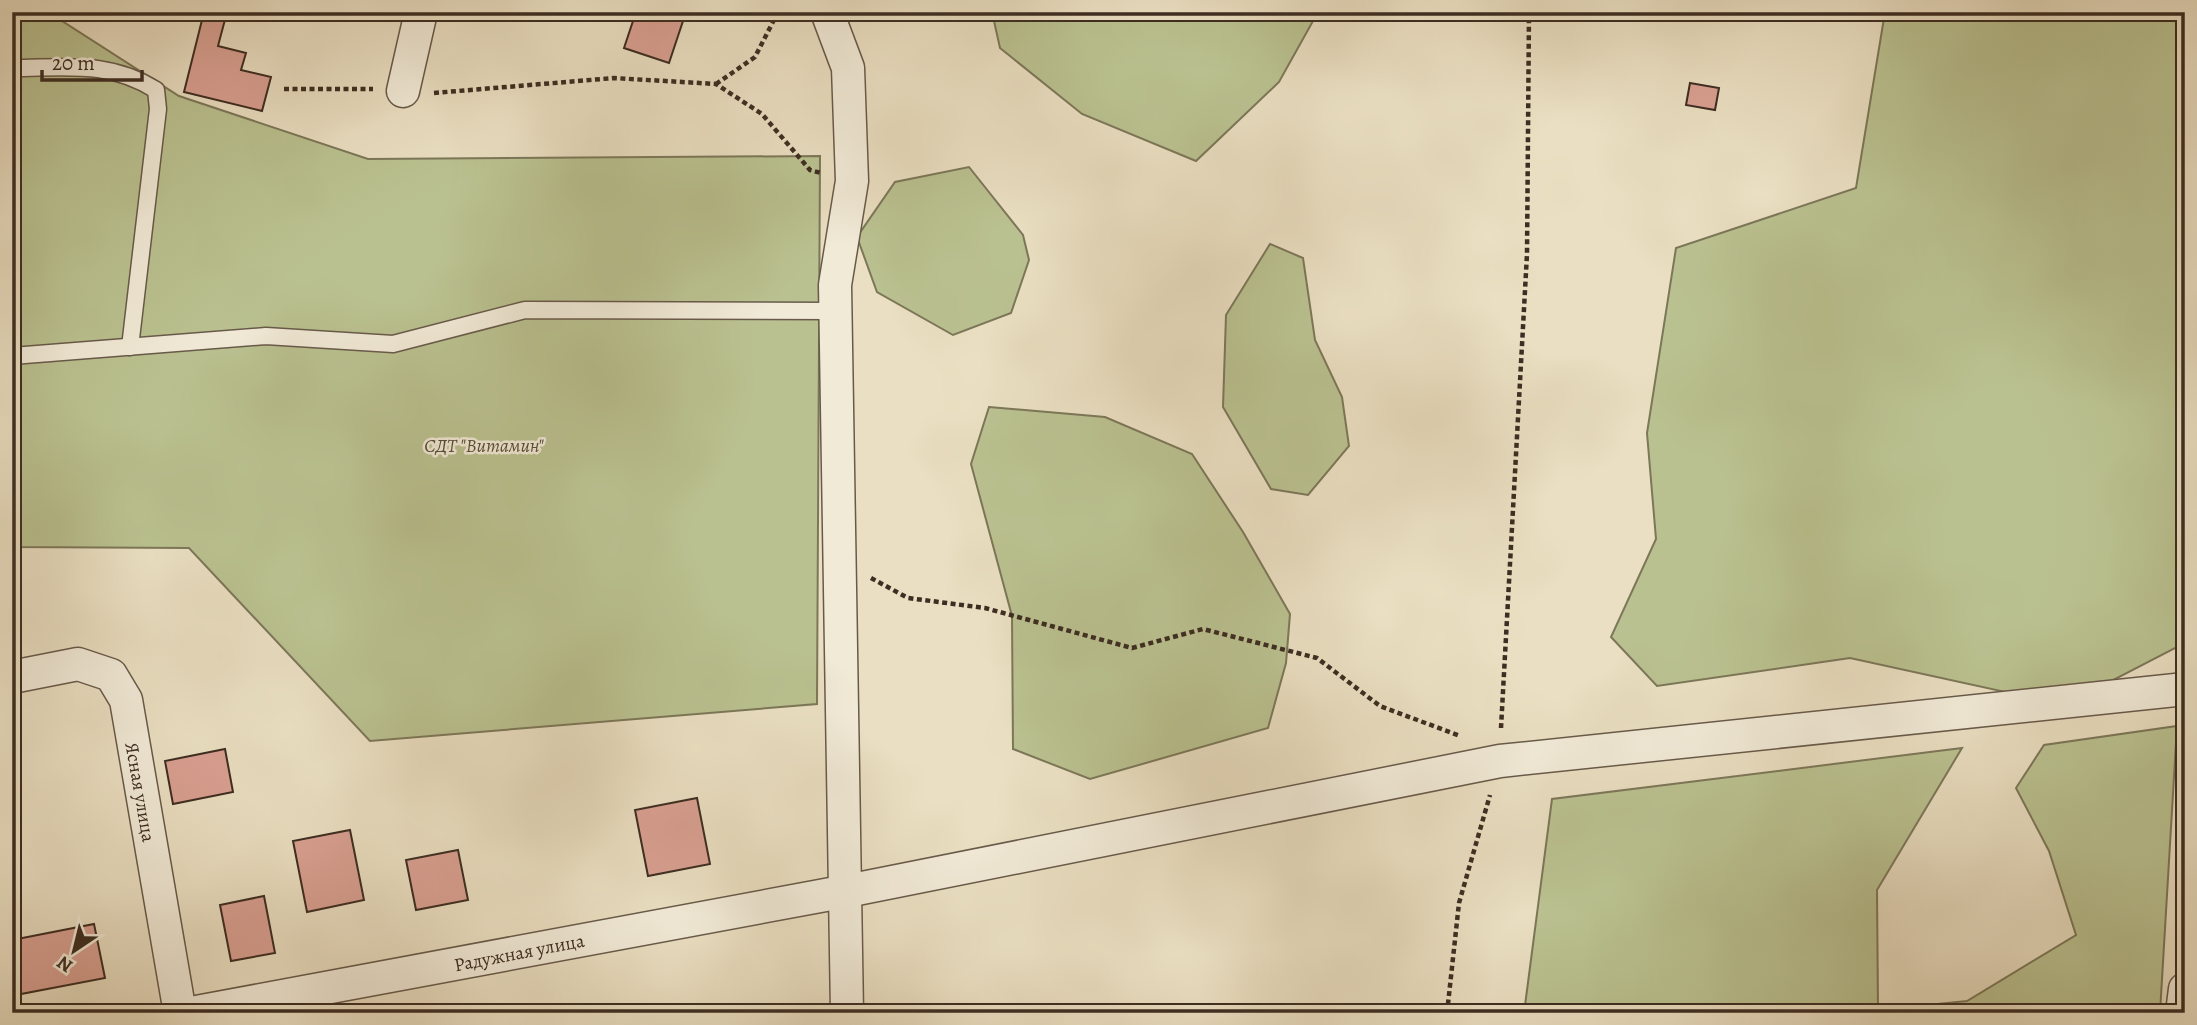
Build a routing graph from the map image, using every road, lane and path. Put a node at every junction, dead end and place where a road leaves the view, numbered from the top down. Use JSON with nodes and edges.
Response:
{"nodes":[{"id":1,"x":421,"y":12,"type":"edge"},
{"id":2,"x":778,"y":12,"type":"edge"},
{"id":3,"x":827,"y":12,"type":"edge"},
{"id":4,"x":1529,"y":12,"type":"edge"},
{"id":5,"x":12,"y":68,"type":"edge"},
{"id":6,"x":716,"y":84,"type":"junction"},
{"id":7,"x":284,"y":89,"type":"dead end"},
{"id":8,"x":404,"y":91,"type":"junction"},
{"id":9,"x":852,"y":181,"type":"junction"},
{"id":10,"x":835,"y":311,"type":"junction"},
{"id":11,"x":130,"y":347,"type":"junction"},
{"id":12,"x":12,"y":356,"type":"edge"},
{"id":13,"x":839,"y":559,"type":"junction"},
{"id":14,"x":12,"y":677,"type":"edge"},
{"id":15,"x":2185,"y":689,"type":"edge"},
{"id":16,"x":1500,"y":761,"type":"junction"},
{"id":17,"x":847,"y":891,"type":"junction"},
{"id":18,"x":2185,"y":989,"type":"edge"},
{"id":19,"x":180,"y":1013,"type":"edge"},
{"id":20,"x":191,"y":1013,"type":"edge"},
{"id":21,"x":847,"y":1013,"type":"edge"},
{"id":22,"x":1447,"y":1013,"type":"edge"},
{"id":23,"x":2182,"y":1013,"type":"edge"}],
"edges":[{"from":1,"to":8,"type":"street"},
{"from":2,"to":6,"type":"path"},
{"from":3,"to":9,"type":"street"},
{"from":4,"to":16,"type":"path"},
{"from":5,"to":11,"type":"lane"},
{"from":6,"to":8,"type":"path"},
{"from":6,"to":9,"type":"path"},
{"from":7,"to":8,"type":"path"},
{"from":9,"to":10,"type":"street"},
{"from":10,"to":11,"type":"lane"},
{"from":10,"to":13,"type":"street"},
{"from":11,"to":12,"type":"lane"},
{"from":13,"to":16,"type":"path"},
{"from":13,"to":17,"type":"street"},
{"from":14,"to":19,"type":"street","name":"Ясная улица"},
{"from":15,"to":16,"type":"street","name":"Радужная улица"},
{"from":16,"to":17,"type":"street","name":"Радужная улица"},
{"from":16,"to":22,"type":"path"},
{"from":17,"to":20,"type":"street","name":"Радужная улица"},
{"from":17,"to":21,"type":"street"},
{"from":18,"to":23,"type":"street"}]}
